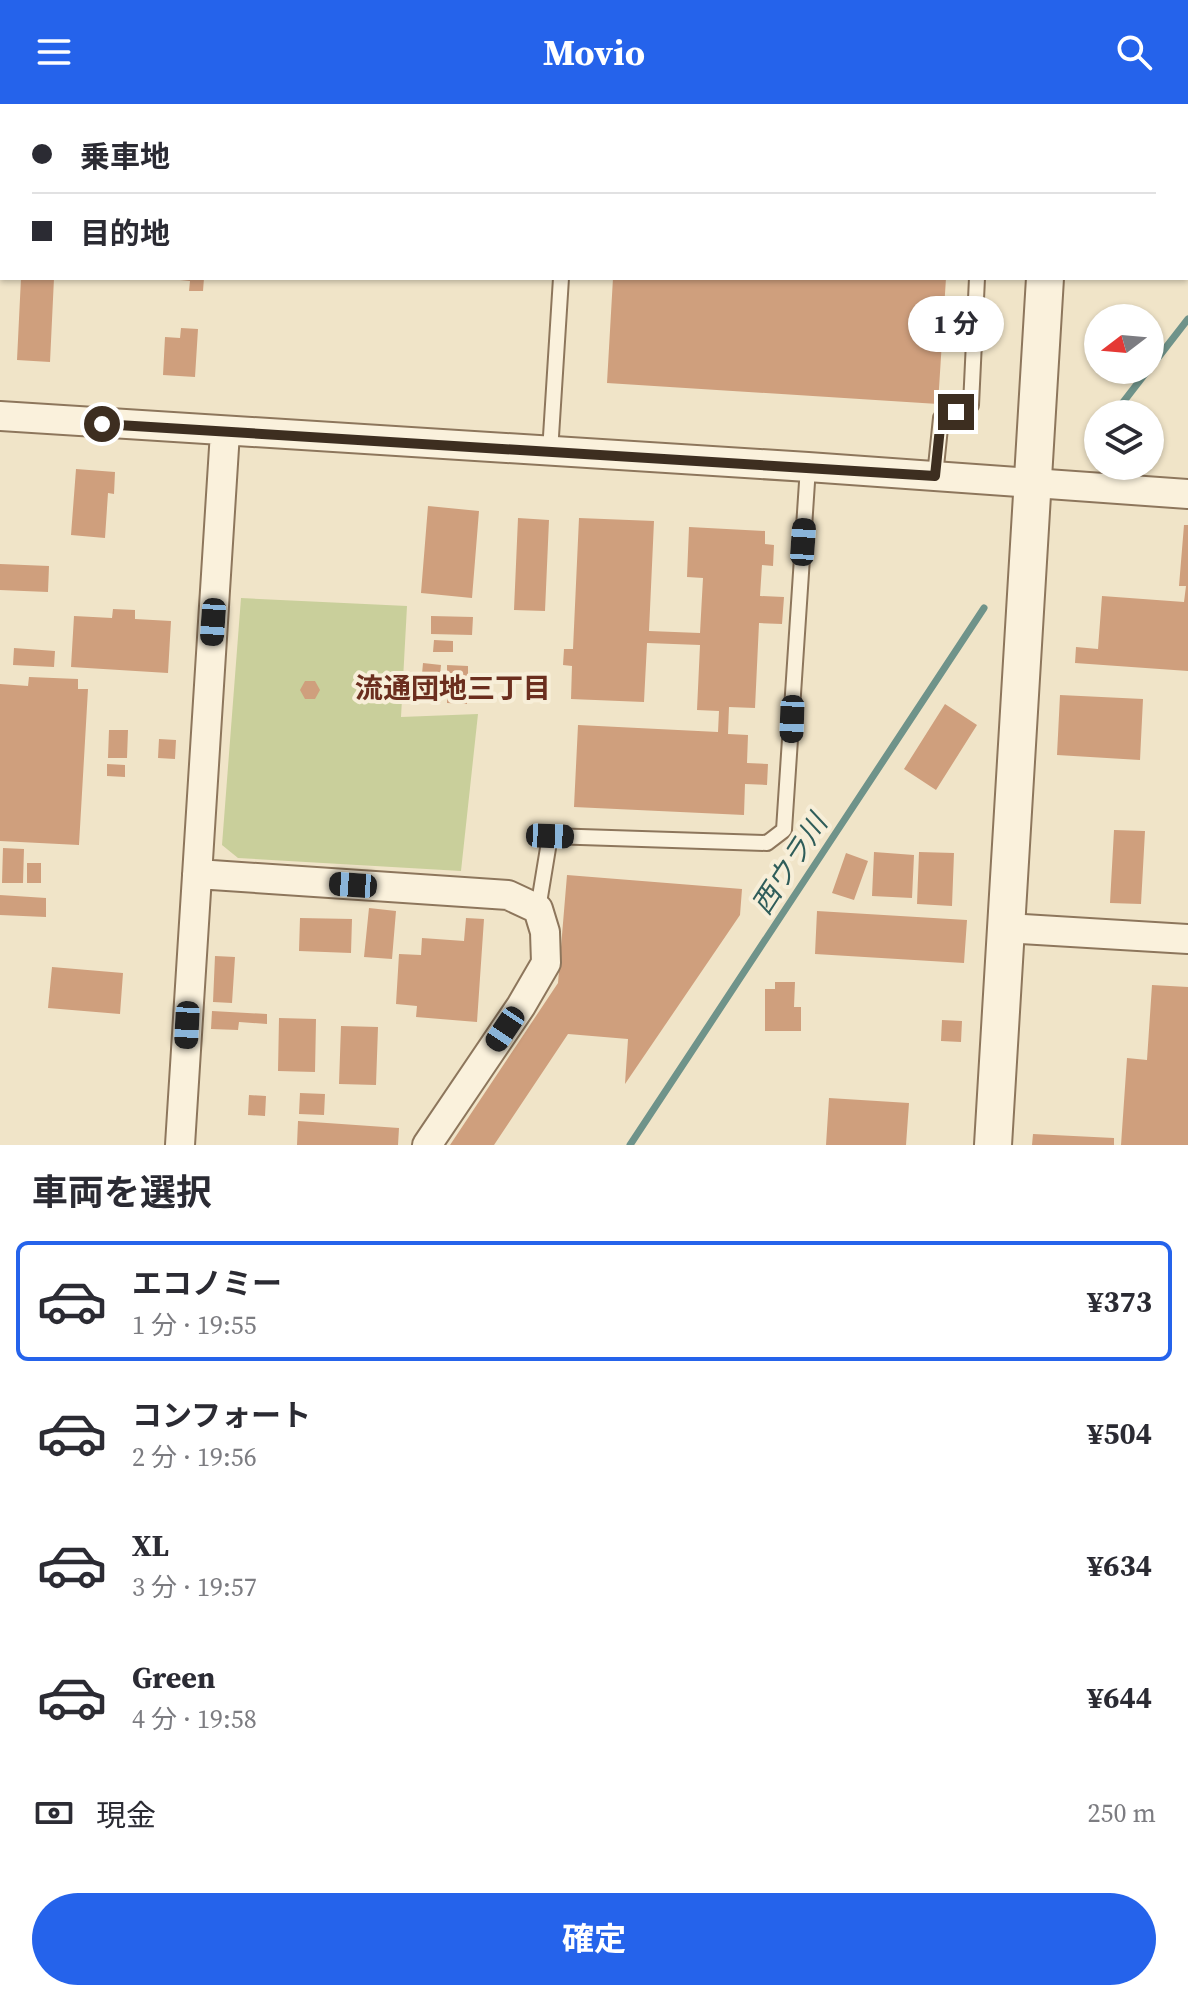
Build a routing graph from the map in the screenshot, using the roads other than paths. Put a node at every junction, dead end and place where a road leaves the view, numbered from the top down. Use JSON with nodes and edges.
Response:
{"nodes":[{"id":1,"x":561,"y":280,"type":"edge"},
{"id":2,"x":977,"y":280,"type":"edge"},
{"id":3,"x":1045,"y":280,"type":"edge"},
{"id":4,"x":0,"y":416,"type":"edge"},
{"id":5,"x":225,"y":432,"type":"junction"},
{"id":6,"x":550,"y":452,"type":"junction"},
{"id":7,"x":808,"y":467,"type":"junction"},
{"id":8,"x":935,"y":476,"type":"junction"},
{"id":9,"x":1032,"y":482,"type":"junction"},
{"id":10,"x":1188,"y":494,"type":"edge"},
{"id":11,"x":197,"y":874,"type":"junction"},
{"id":12,"x":538,"y":909,"type":"junction"},
{"id":13,"x":1006,"y":928,"type":"junction"},
{"id":14,"x":1188,"y":939,"type":"edge"},
{"id":15,"x":180,"y":1145,"type":"edge"},
{"id":16,"x":427,"y":1145,"type":"edge"},
{"id":17,"x":993,"y":1145,"type":"edge"}],
"edges":[{"from":1,"to":6,"type":"lane"},
{"from":2,"to":8,"type":"lane"},
{"from":3,"to":9,"type":"street"},
{"from":4,"to":5,"type":"street"},
{"from":5,"to":6,"type":"street"},
{"from":5,"to":11,"type":"street"},
{"from":6,"to":7,"type":"street"},
{"from":7,"to":8,"type":"street"},
{"from":7,"to":12,"type":"lane"},
{"from":8,"to":9,"type":"street"},
{"from":9,"to":10,"type":"street"},
{"from":9,"to":13,"type":"street"},
{"from":11,"to":12,"type":"street"},
{"from":11,"to":15,"type":"street"},
{"from":12,"to":16,"type":"street"},
{"from":13,"to":14,"type":"street"},
{"from":13,"to":17,"type":"street"}]}
